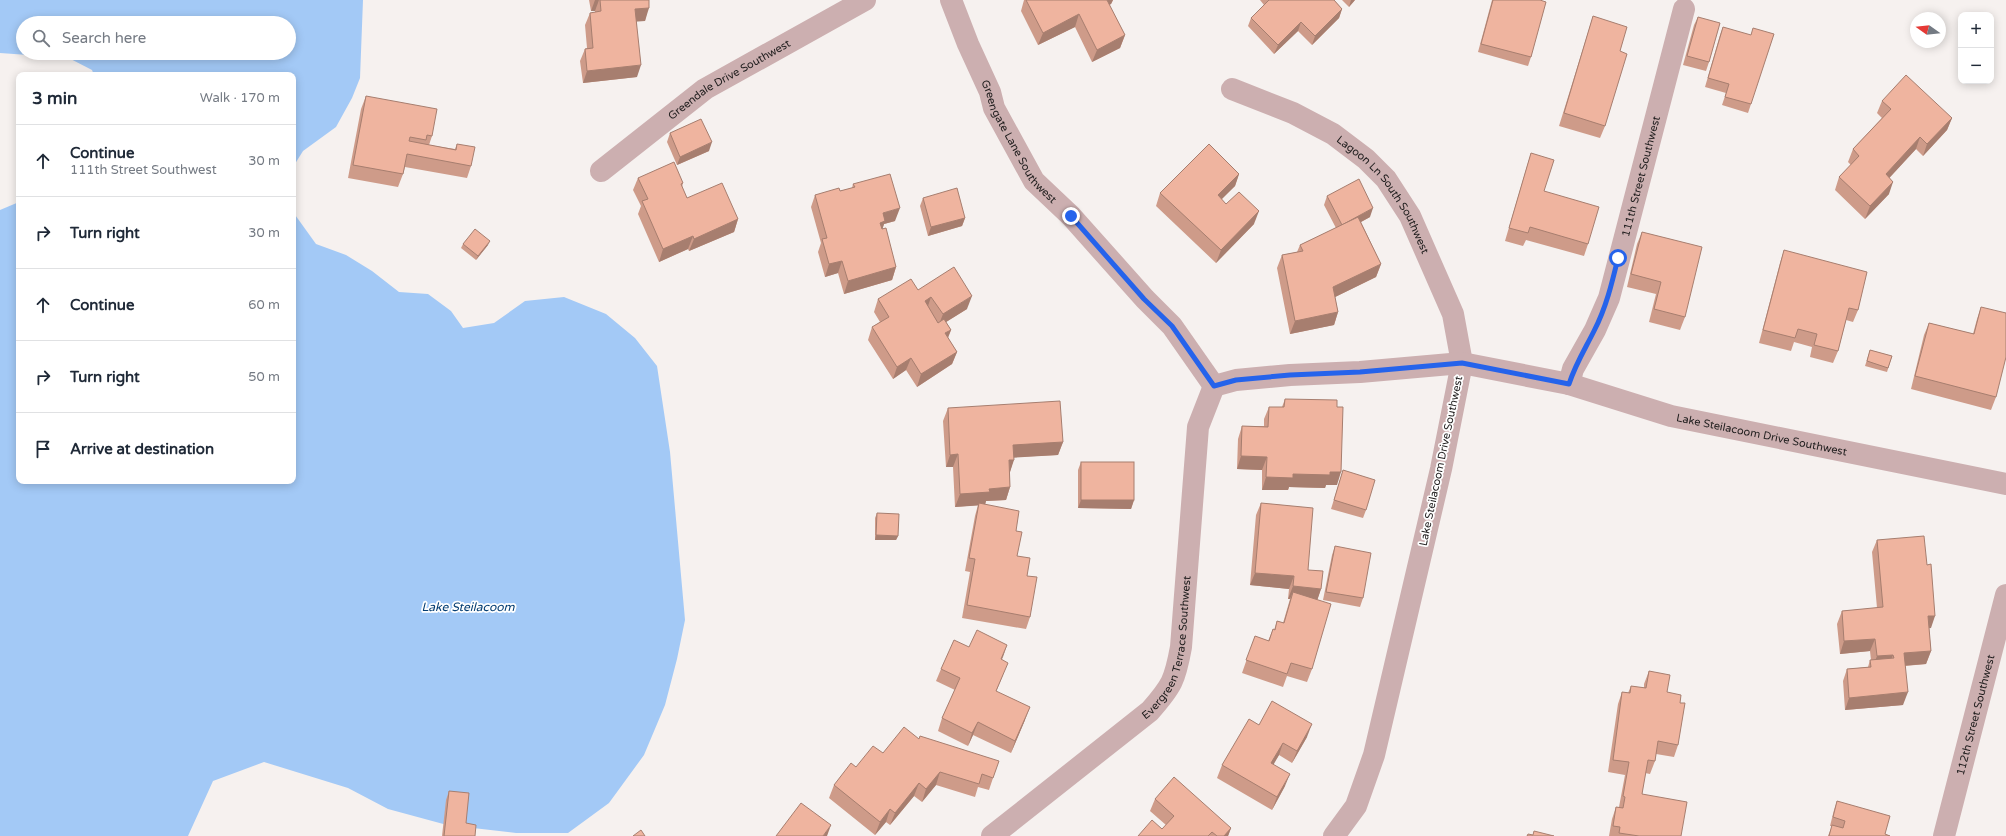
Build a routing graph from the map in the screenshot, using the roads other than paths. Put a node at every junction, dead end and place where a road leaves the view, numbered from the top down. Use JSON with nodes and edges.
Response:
{"nodes":[{"id":1,"x":865,"y":0,"type":"edge"},
{"id":2,"x":951,"y":0,"type":"edge"},
{"id":3,"x":1684,"y":9,"type":"dead end"},
{"id":4,"x":1232,"y":89,"type":"dead end"},
{"id":5,"x":601,"y":171,"type":"dead end"},
{"id":6,"x":1462,"y":363,"type":"junction"},
{"id":7,"x":1569,"y":384,"type":"junction"},
{"id":8,"x":1214,"y":386,"type":"junction"},
{"id":9,"x":2006,"y":484,"type":"edge"},
{"id":10,"x":2006,"y":595,"type":"edge"},
{"id":11,"x":992,"y":836,"type":"edge"},
{"id":12,"x":1334,"y":836,"type":"edge"},
{"id":13,"x":1944,"y":836,"type":"edge"}],
"edges":[{"from":1,"to":5,"type":"street","name":"Greendale Drive Southwest"},
{"from":2,"to":8,"type":"street","name":"Greengate Lane Southwest"},
{"from":3,"to":7,"type":"street","name":"111th Street Southwest"},
{"from":4,"to":6,"type":"street","name":"Lagoon Ln South Southwest"},
{"from":6,"to":7,"type":"street","name":"Lake Steilacoom Drive Southwest"},
{"from":6,"to":8,"type":"street"},
{"from":6,"to":12,"type":"street","name":"Lake Steilacoom Drive Southwest"},
{"from":7,"to":9,"type":"street","name":"Lake Steilacoom Drive Southwest"},
{"from":8,"to":11,"type":"street","name":"Evergreen Terrace Southwest"},
{"from":10,"to":13,"type":"street","name":"112th Street Southwest"}]}
